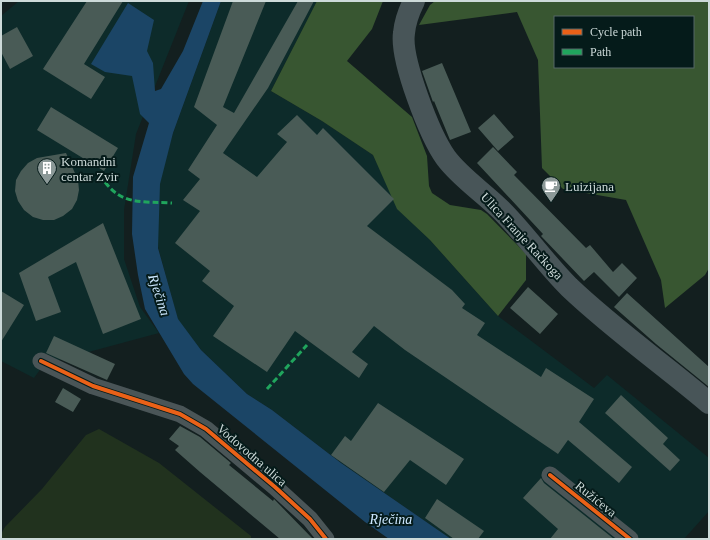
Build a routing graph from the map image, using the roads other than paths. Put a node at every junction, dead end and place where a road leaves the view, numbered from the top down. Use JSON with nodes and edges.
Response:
{"nodes":[{"id":1,"x":414,"y":1,"type":"edge"},
{"id":2,"x":41,"y":361,"type":"dead end"},
{"id":3,"x":709,"y":403,"type":"edge"},
{"id":4,"x":550,"y":475,"type":"dead end"},
{"id":5,"x":326,"y":539,"type":"edge"},
{"id":6,"x":630,"y":539,"type":"edge"}],
"edges":[{"from":1,"to":3,"type":"main road","name":"Ulica Franje Račkoga"},
{"from":2,"to":5,"type":"street","name":"Vodovodna ulica"},
{"from":4,"to":6,"type":"street","name":"Ružićeva"}]}
